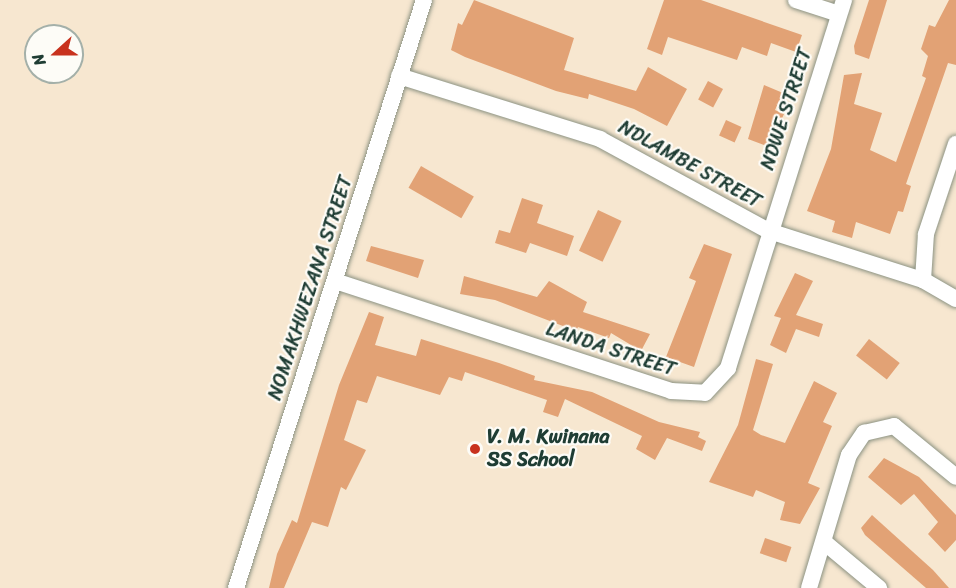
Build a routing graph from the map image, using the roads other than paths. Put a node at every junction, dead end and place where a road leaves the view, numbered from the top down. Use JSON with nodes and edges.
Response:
{"nodes":[{"id":1,"x":424,"y":0,"type":"edge"},
{"id":2,"x":796,"y":0,"type":"edge"},
{"id":3,"x":842,"y":7,"type":"edge"},
{"id":4,"x":399,"y":76,"type":"junction"},
{"id":5,"x":956,"y":144,"type":"edge"},
{"id":6,"x":769,"y":231,"type":"junction"},
{"id":7,"x":923,"y":280,"type":"junction"},
{"id":8,"x":335,"y":281,"type":"junction"},
{"id":9,"x":956,"y":299,"type":"edge"},
{"id":10,"x":956,"y":477,"type":"edge"},
{"id":11,"x":824,"y":542,"type":"junction"},
{"id":12,"x":236,"y":588,"type":"edge"},
{"id":13,"x":809,"y":588,"type":"edge"},
{"id":14,"x":879,"y":588,"type":"edge"}],
"edges":[{"from":1,"to":4,"type":"street","name":"NOMAKHWEZANA STREET"},
{"from":2,"to":3,"type":"street"},
{"from":3,"to":6,"type":"street","name":"NDWE STREET"},
{"from":4,"to":6,"type":"street","name":"NDLAMBE STREET"},
{"from":4,"to":8,"type":"street","name":"NOMAKHWEZANA STREET"},
{"from":5,"to":7,"type":"street"},
{"from":6,"to":7,"type":"street","name":"NDLAMBE STREET"},
{"from":6,"to":8,"type":"street","name":"LANDA STREET"},
{"from":7,"to":9,"type":"street","name":"NDLAMBE STREET"},
{"from":8,"to":12,"type":"street","name":"NOMAKHWEZANA STREET"},
{"from":10,"to":11,"type":"street"},
{"from":11,"to":13,"type":"street"},
{"from":11,"to":14,"type":"street"}]}
